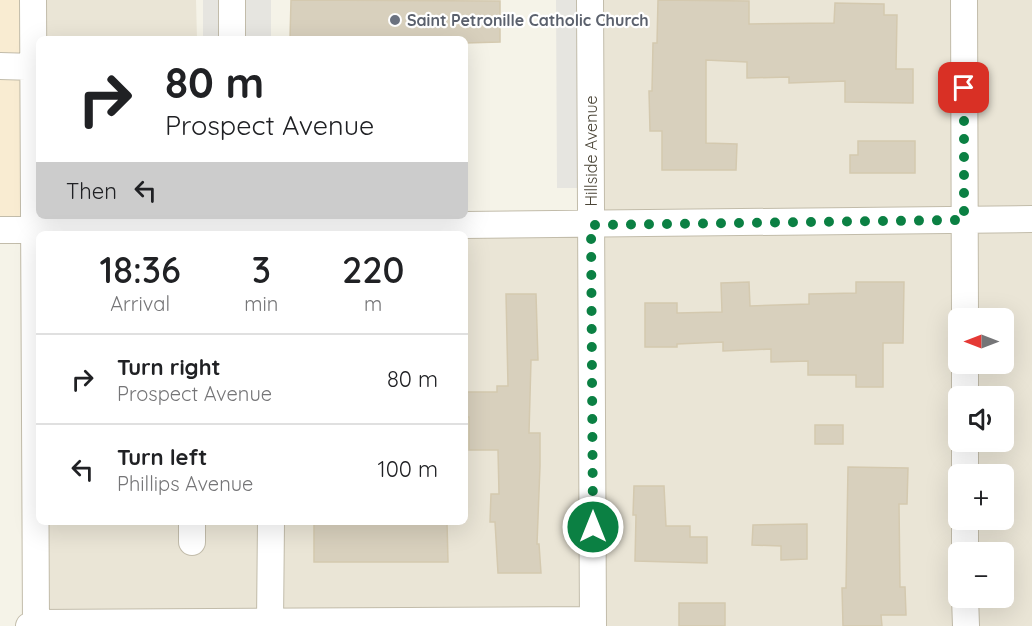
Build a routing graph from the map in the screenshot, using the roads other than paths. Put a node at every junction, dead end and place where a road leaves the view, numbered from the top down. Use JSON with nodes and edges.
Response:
{"nodes":[{"id":1,"x":33,"y":0,"type":"edge"},
{"id":2,"x":232,"y":0,"type":"edge"},
{"id":3,"x":590,"y":0,"type":"edge"},
{"id":4,"x":964,"y":0,"type":"edge"},
{"id":5,"x":232,"y":36,"type":"edge"},
{"id":6,"x":0,"y":66,"type":"edge"},
{"id":7,"x":34,"y":67,"type":"junction"},
{"id":8,"x":1032,"y":219,"type":"edge"},
{"id":9,"x":964,"y":220,"type":"junction"},
{"id":10,"x":231,"y":222,"type":"edge"},
{"id":11,"x":298,"y":222,"type":"edge"},
{"id":12,"x":591,"y":225,"type":"junction"},
{"id":13,"x":0,"y":230,"type":"edge"},
{"id":14,"x":34,"y":230,"type":"junction"},
{"id":15,"x":965,"y":308,"type":"edge"},
{"id":16,"x":271,"y":525,"type":"edge"},
{"id":17,"x":965,"y":608,"type":"edge"},
{"id":18,"x":286,"y":623,"type":"edge"},
{"id":19,"x":593,"y":623,"type":"edge"},
{"id":20,"x":33,"y":625,"type":"edge"},
{"id":21,"x":966,"y":626,"type":"edge"}],
"edges":[{"from":1,"to":7,"type":"street"},
{"from":2,"to":5,"type":"street"},
{"from":3,"to":12,"type":"street","name":"Hillside Avenue"},
{"from":4,"to":9,"type":"street"},
{"from":6,"to":7,"type":"street"},
{"from":7,"to":14,"type":"street"},
{"from":8,"to":9,"type":"street"},
{"from":9,"to":12,"type":"street"},
{"from":9,"to":15,"type":"street"},
{"from":10,"to":11,"type":"street"},
{"from":10,"to":14,"type":"street"},
{"from":11,"to":12,"type":"street"},
{"from":12,"to":19,"type":"street","name":"Hillside Avenue"},
{"from":13,"to":14,"type":"street"},
{"from":14,"to":20,"type":"street"},
{"from":16,"to":18,"type":"street"},
{"from":17,"to":21,"type":"street"},
{"from":18,"to":19,"type":"street"},
{"from":18,"to":20,"type":"street"}]}
